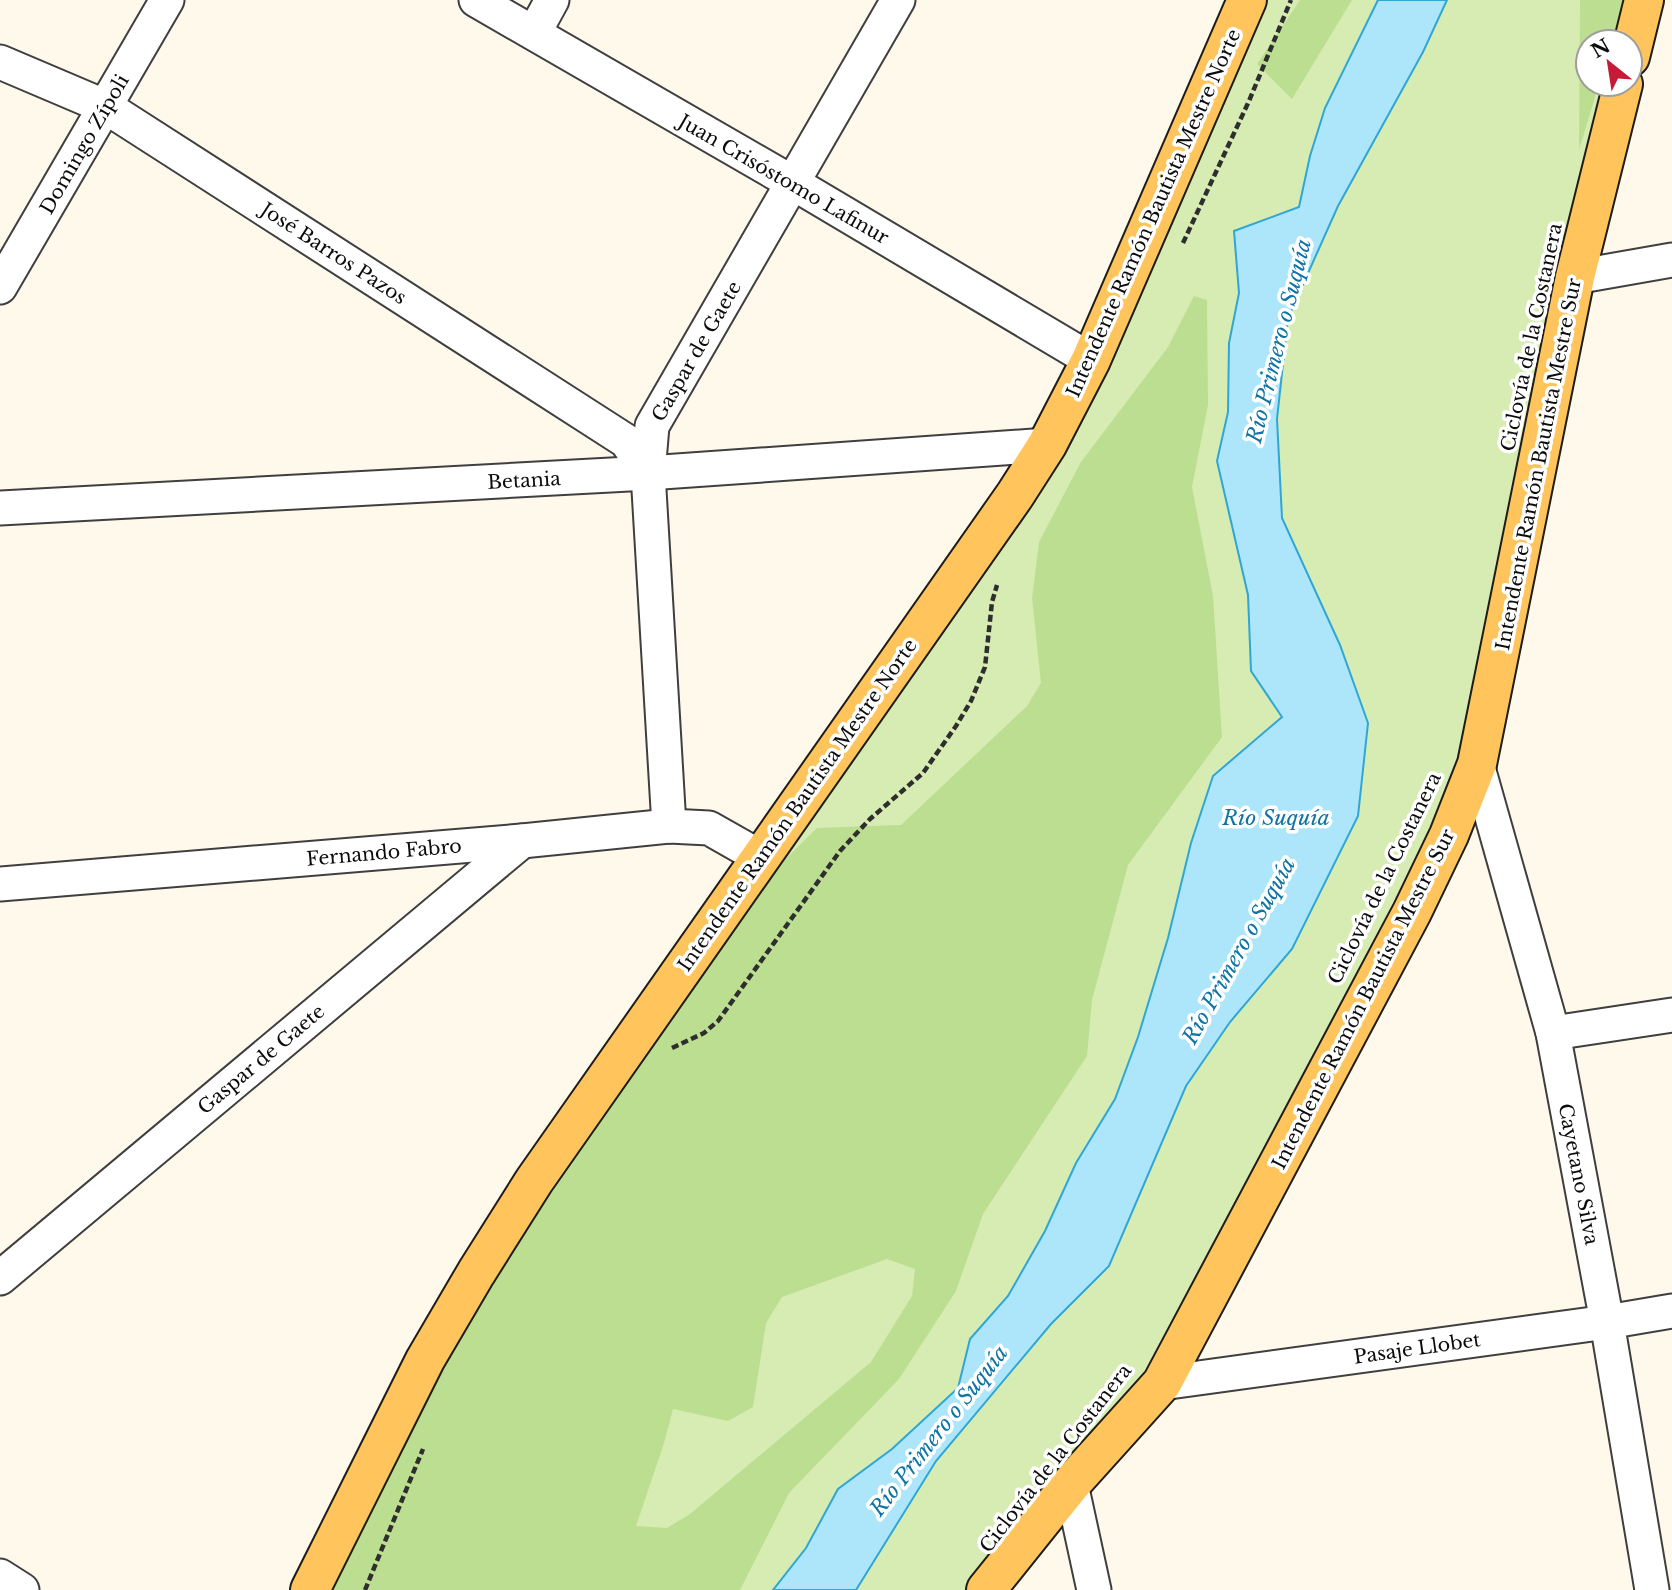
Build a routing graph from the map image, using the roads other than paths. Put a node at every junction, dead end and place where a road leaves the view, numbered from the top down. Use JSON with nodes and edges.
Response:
{"nodes":[{"id":1,"x":167,"y":0,"type":"edge"},
{"id":2,"x":476,"y":0,"type":"edge"},
{"id":3,"x":552,"y":0,"type":"edge"},
{"id":4,"x":898,"y":0,"type":"edge"},
{"id":5,"x":1247,"y":0,"type":"edge"},
{"id":6,"x":1644,"y":0,"type":"edge"},
{"id":7,"x":1637,"y":28,"type":"edge"},
{"id":8,"x":534,"y":33,"type":"junction"},
{"id":9,"x":0,"y":62,"type":"edge"},
{"id":10,"x":1620,"y":98,"type":"edge"},
{"id":11,"x":106,"y":107,"type":"junction"},
{"id":12,"x":793,"y":184,"type":"junction"},
{"id":13,"x":1672,"y":260,"type":"edge"},
{"id":14,"x":1575,"y":277,"type":"junction"},
{"id":15,"x":0,"y":287,"type":"edge"},
{"id":16,"x":1091,"y":360,"type":"junction"},
{"id":17,"x":1047,"y":445,"type":"junction"},
{"id":18,"x":648,"y":473,"type":"junction"},
{"id":19,"x":0,"y":508,"type":"edge"},
{"id":20,"x":1477,"y":764,"type":"junction"},
{"id":21,"x":669,"y":826,"type":"junction"},
{"id":22,"x":522,"y":841,"type":"junction"},
{"id":23,"x":760,"y":857,"type":"junction"},
{"id":24,"x":0,"y":884,"type":"edge"},
{"id":25,"x":1672,"y":1014,"type":"edge"},
{"id":26,"x":1553,"y":1033,"type":"junction"},
{"id":27,"x":0,"y":1277,"type":"edge"},
{"id":28,"x":1672,"y":1311,"type":"edge"},
{"id":29,"x":1607,"y":1322,"type":"junction"},
{"id":30,"x":1162,"y":1383,"type":"junction"},
{"id":31,"x":1071,"y":1484,"type":"junction"},
{"id":32,"x":0,"y":1576,"type":"edge"},
{"id":33,"x":22,"y":1590,"type":"edge"},
{"id":34,"x":310,"y":1590,"type":"edge"},
{"id":35,"x":986,"y":1590,"type":"edge"},
{"id":36,"x":1094,"y":1590,"type":"edge"},
{"id":37,"x":1652,"y":1590,"type":"edge"}],
"edges":[{"from":1,"to":11,"type":"street","name":"Domingo Zípoli"},
{"from":2,"to":8,"type":"street","name":"Juan Crisóstomo Lafinur"},
{"from":3,"to":8,"type":"street"},
{"from":4,"to":12,"type":"street","name":"Gaspar de Gaete"},
{"from":5,"to":16,"type":"main road","name":"Intendente Ramón Bautista Mestre Norte"},
{"from":6,"to":7,"type":"main road"},
{"from":8,"to":12,"type":"street","name":"Juan Crisóstomo Lafinur"},
{"from":9,"to":11,"type":"street","name":"José Barros Pazos"},
{"from":10,"to":14,"type":"main road","name":"Intendente Ramón Bautista Mestre Sur"},
{"from":11,"to":15,"type":"street","name":"Domingo Zípoli"},
{"from":11,"to":18,"type":"street","name":"José Barros Pazos"},
{"from":12,"to":16,"type":"street","name":"Juan Crisóstomo Lafinur"},
{"from":12,"to":18,"type":"street","name":"Gaspar de Gaete"},
{"from":13,"to":14,"type":"street"},
{"from":14,"to":20,"type":"main road","name":"Intendente Ramón Bautista Mestre Sur"},
{"from":16,"to":17,"type":"main road","name":"Intendente Ramón Bautista Mestre Norte"},
{"from":17,"to":18,"type":"street","name":"Betania"},
{"from":17,"to":23,"type":"main road","name":"Intendente Ramón Bautista Mestre Norte"},
{"from":18,"to":19,"type":"street","name":"Betania"},
{"from":18,"to":21,"type":"street","name":"Gaspar de Gaete"},
{"from":20,"to":26,"type":"street","name":"Cayetano Silva"},
{"from":20,"to":30,"type":"main road","name":"Intendente Ramón Bautista Mestre Sur"},
{"from":21,"to":22,"type":"street","name":"Fernando Fabro"},
{"from":21,"to":23,"type":"street","name":"Fernando Fabro"},
{"from":22,"to":24,"type":"street","name":"Fernando Fabro"},
{"from":22,"to":27,"type":"street","name":"Gaspar de Gaete"},
{"from":23,"to":34,"type":"main road","name":"Intendente Ramón Bautista Mestre Norte"},
{"from":25,"to":26,"type":"street"},
{"from":26,"to":29,"type":"street","name":"Cayetano Silva"},
{"from":28,"to":29,"type":"street","name":"Pasaje Llobet"},
{"from":29,"to":30,"type":"street","name":"Pasaje Llobet"},
{"from":29,"to":37,"type":"street","name":"Cayetano Silva"},
{"from":30,"to":31,"type":"main road","name":"Intendente Ramón Bautista Mestre Sur"},
{"from":31,"to":35,"type":"main road","name":"Intendente Ramón Bautista Mestre Sur"},
{"from":31,"to":36,"type":"street"},
{"from":32,"to":33,"type":"street"}]}
